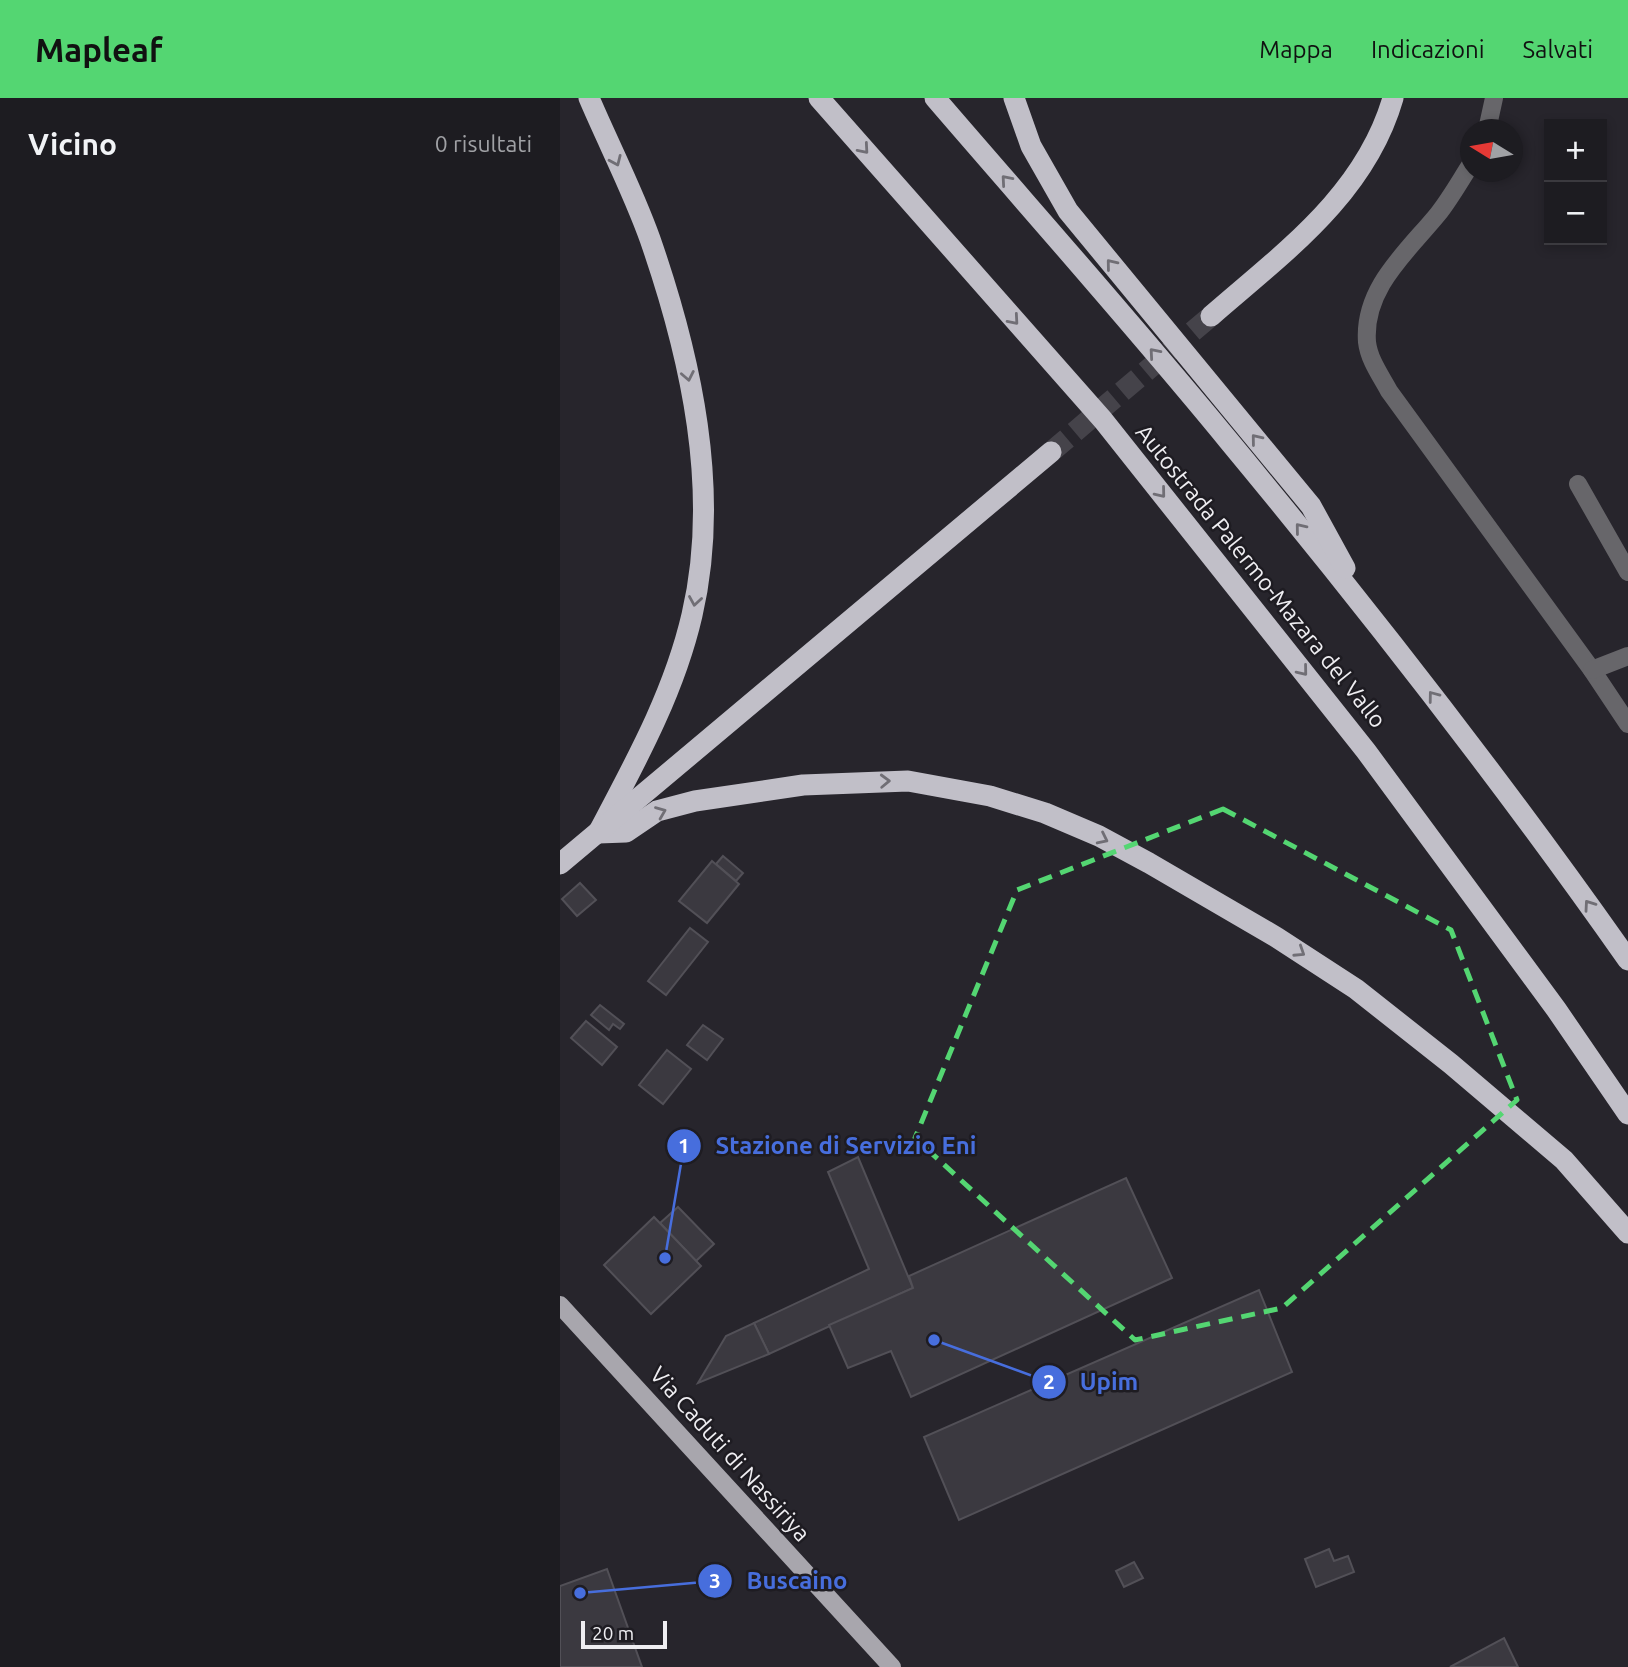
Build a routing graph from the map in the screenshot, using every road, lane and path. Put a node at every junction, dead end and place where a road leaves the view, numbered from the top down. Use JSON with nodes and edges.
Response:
{"nodes":[{"id":1,"x":589,"y":98,"type":"edge"},
{"id":2,"x":819,"y":98,"type":"edge"},
{"id":3,"x":935,"y":98,"type":"edge"},
{"id":4,"x":1014,"y":98,"type":"edge"},
{"id":5,"x":1393,"y":98,"type":"edge"},
{"id":6,"x":1494,"y":98,"type":"edge"},
{"id":7,"x":1489,"y":119,"type":"edge"},
{"id":8,"x":1460,"y":181,"type":"edge"},
{"id":9,"x":1211,"y":316,"type":"tunnel mouth"},
{"id":10,"x":1051,"y":452,"type":"tunnel mouth"},
{"id":11,"x":1578,"y":484,"type":"dead end"},
{"id":12,"x":1628,"y":572,"type":"edge"},
{"id":13,"x":1374,"y":618,"type":"junction"},
{"id":14,"x":1628,"y":656,"type":"edge"},
{"id":15,"x":1592,"y":670,"type":"junction"},
{"id":16,"x":1628,"y":724,"type":"edge"},
{"id":17,"x":598,"y":834,"type":"junction"},
{"id":18,"x":560,"y":864,"type":"edge"},
{"id":19,"x":1628,"y":960,"type":"edge"},
{"id":20,"x":1628,"y":1114,"type":"edge"},
{"id":21,"x":1628,"y":1233,"type":"edge"},
{"id":22,"x":560,"y":1305,"type":"edge"},
{"id":23,"x":892,"y":1667,"type":"edge"}],
"edges":[{"from":1,"to":17,"type":"highway","one_way":true},
{"from":2,"to":20,"type":"highway","name":"Autostrada Palermo-Mazara del Vallo","one_way":true},
{"from":13,"to":3,"type":"highway","one_way":true},
{"from":13,"to":4,"type":"highway","one_way":true},
{"from":5,"to":9,"type":"highway"},
{"from":6,"to":7,"type":"street"},
{"from":8,"to":15,"type":"street"},
{"from":10,"to":17,"type":"highway"},
{"from":11,"to":12,"type":"street"},
{"from":19,"to":13,"type":"highway","one_way":true},
{"from":14,"to":15,"type":"street"},
{"from":15,"to":16,"type":"street"},
{"from":17,"to":18,"type":"highway"},
{"from":17,"to":21,"type":"highway","one_way":true},
{"from":22,"to":23,"type":"main road","name":"Via Caduti di Nassiriya"}]}
